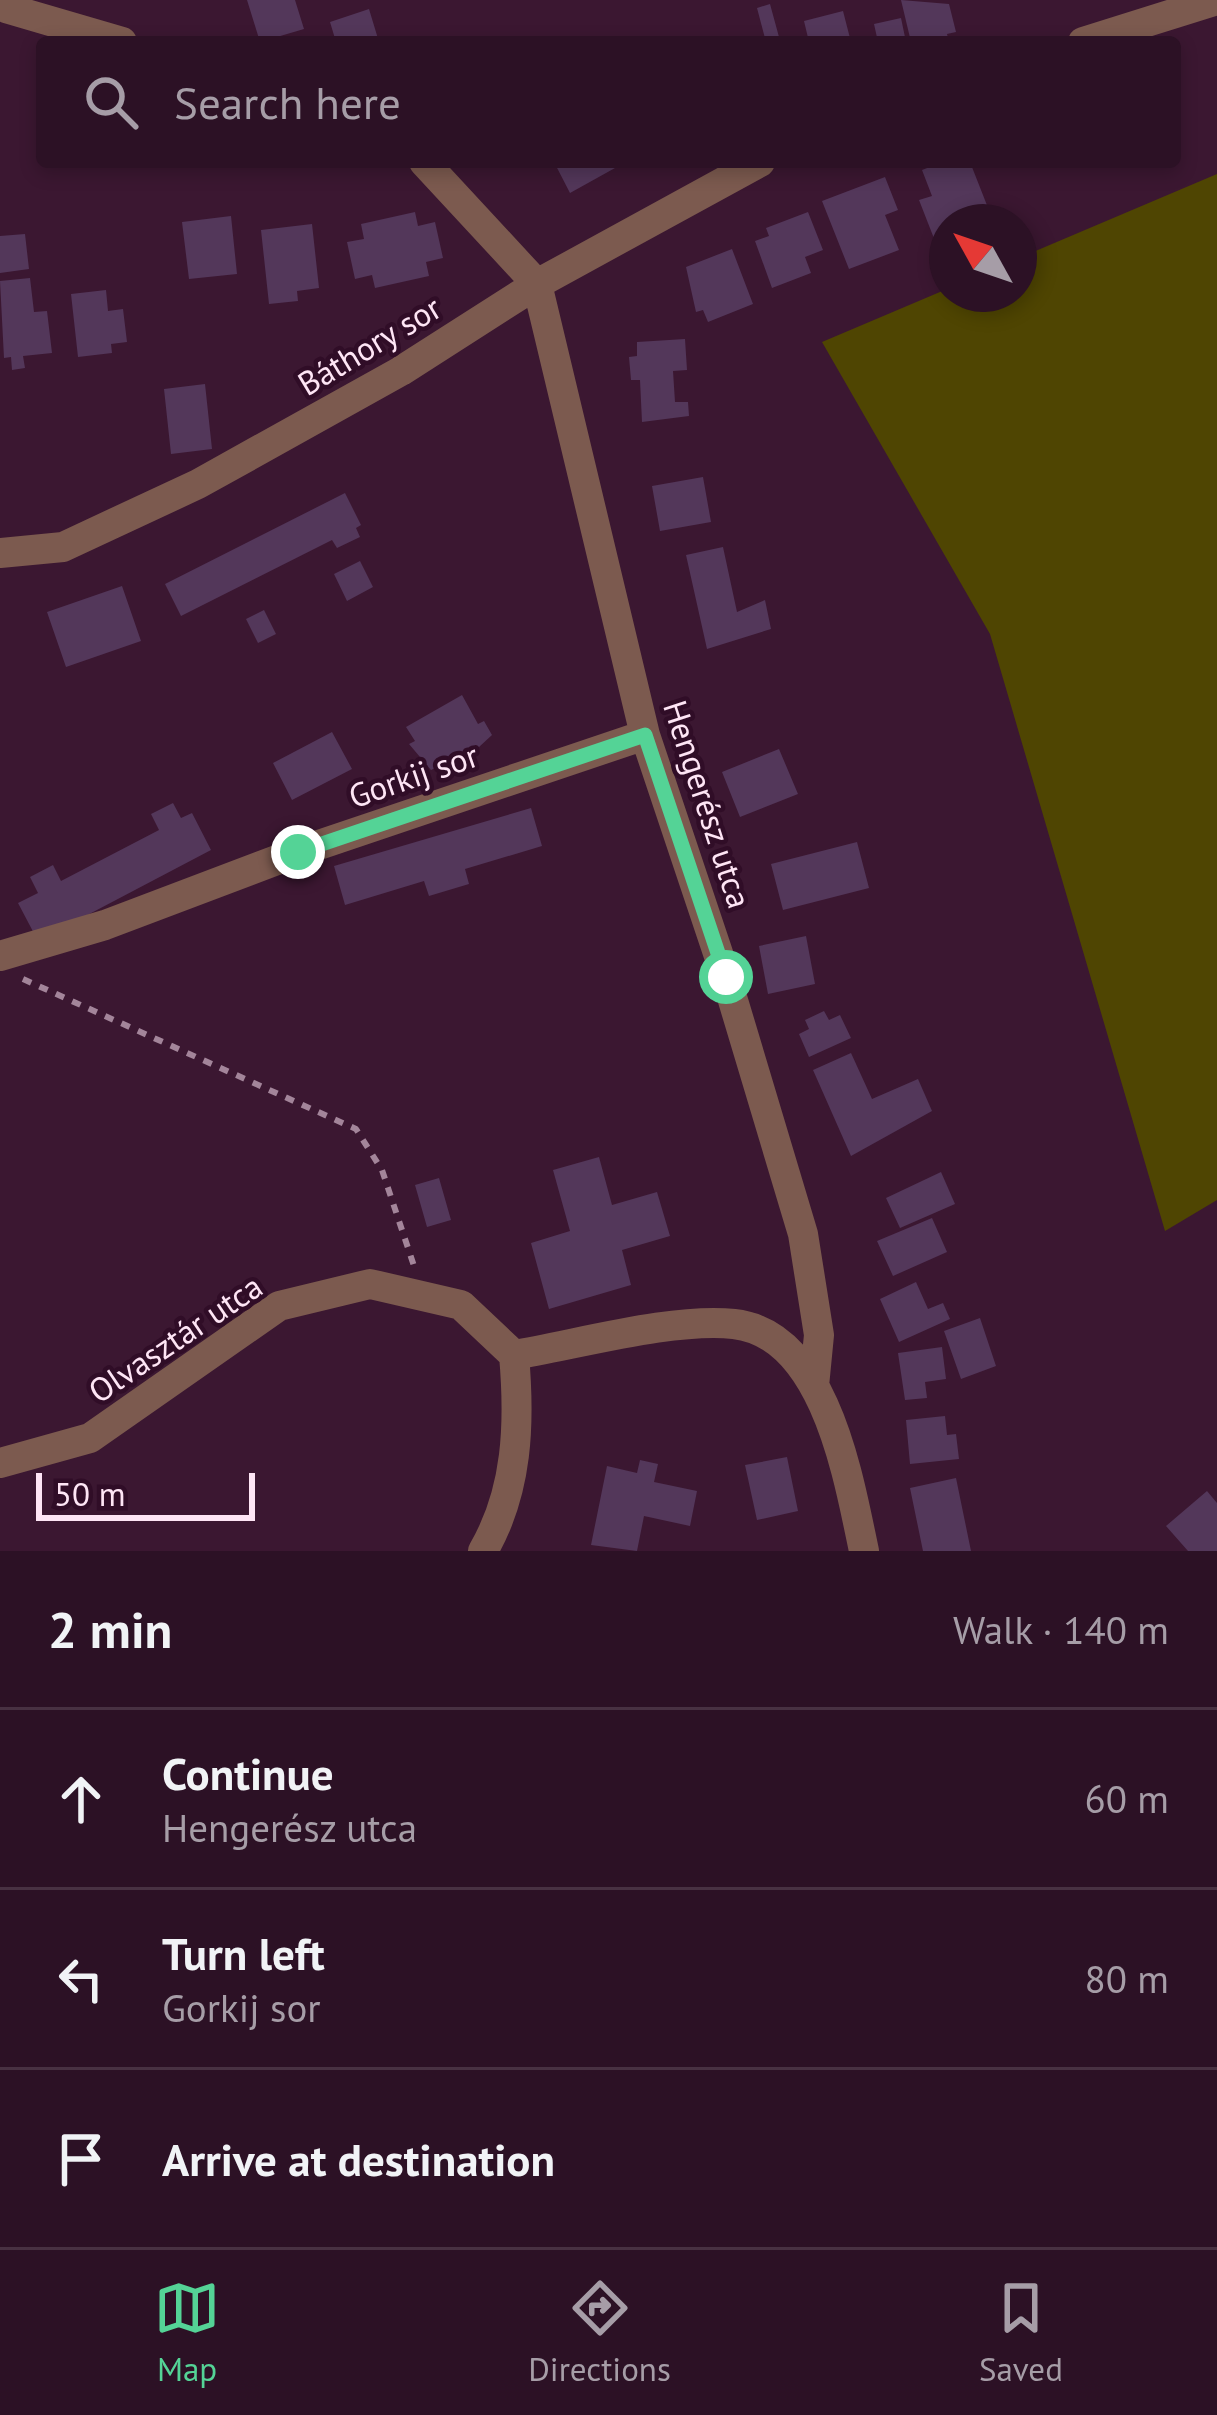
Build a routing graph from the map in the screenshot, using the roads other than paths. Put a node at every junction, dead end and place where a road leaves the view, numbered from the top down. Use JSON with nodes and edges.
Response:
{"nodes":[{"id":1,"x":1217,"y":0,"type":"edge"},
{"id":2,"x":6,"y":8,"type":"dead end"},
{"id":3,"x":102,"y":36,"type":"edge"},
{"id":4,"x":1101,"y":36,"type":"edge"},
{"id":5,"x":430,"y":168,"type":"edge"},
{"id":6,"x":749,"y":168,"type":"edge"},
{"id":7,"x":537,"y":284,"type":"junction"},
{"id":8,"x":0,"y":553,"type":"edge"},
{"id":9,"x":645,"y":735,"type":"junction"},
{"id":10,"x":7,"y":965,"type":"edge"},
{"id":11,"x":514,"y":1355,"type":"junction"},
{"id":12,"x":814,"y":1386,"type":"junction"},
{"id":13,"x":0,"y":1463,"type":"edge"},
{"id":14,"x":483,"y":1551,"type":"edge"},
{"id":15,"x":864,"y":1551,"type":"edge"}],
"edges":[{"from":1,"to":4,"type":"street"},
{"from":2,"to":3,"type":"street"},
{"from":5,"to":7,"type":"street"},
{"from":6,"to":7,"type":"street","name":"Báthory sor"},
{"from":7,"to":8,"type":"street","name":"Báthory sor"},
{"from":7,"to":9,"type":"street","name":"Hengerész utca"},
{"from":9,"to":10,"type":"street","name":"Gorkij sor"},
{"from":9,"to":12,"type":"street","name":"Hengerész utca"},
{"from":11,"to":12,"type":"street"},
{"from":11,"to":13,"type":"street","name":"Olvasztár utca"},
{"from":11,"to":14,"type":"street"},
{"from":12,"to":15,"type":"street","name":"Hengerész utca"}]}
